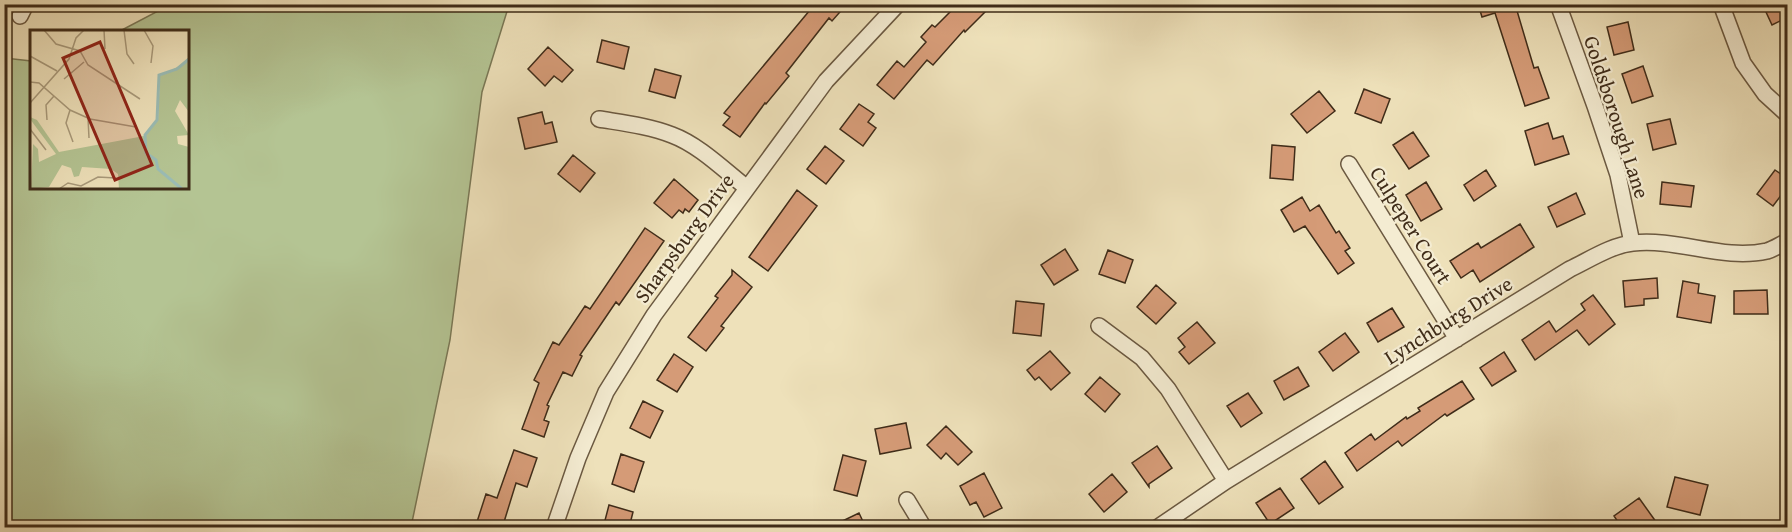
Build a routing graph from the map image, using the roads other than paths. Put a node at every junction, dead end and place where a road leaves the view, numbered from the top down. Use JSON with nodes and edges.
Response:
{"nodes":[{"id":1,"x":898,"y":4,"type":"edge"},
{"id":2,"x":1558,"y":4,"type":"edge"},
{"id":3,"x":1720,"y":4,"type":"edge"},
{"id":4,"x":1788,"y":115,"type":"edge"},
{"id":5,"x":599,"y":119,"type":"dead end"},
{"id":6,"x":1349,"y":164,"type":"dead end"},
{"id":7,"x":747,"y":188,"type":"junction"},
{"id":8,"x":1788,"y":241,"type":"edge"},
{"id":9,"x":1632,"y":243,"type":"junction"},
{"id":10,"x":1099,"y":326,"type":"dead end"},
{"id":11,"x":1457,"y":339,"type":"junction"},
{"id":12,"x":1226,"y":481,"type":"junction"},
{"id":13,"x":907,"y":500,"type":"dead end"},
{"id":14,"x":554,"y":528,"type":"edge"},
{"id":15,"x":924,"y":528,"type":"edge"},
{"id":16,"x":1157,"y":528,"type":"edge"}],
"edges":[{"from":1,"to":7,"type":"street","name":"Sharpsburg Drive"},
{"from":2,"to":9,"type":"street","name":"Goldsborough Lane"},
{"from":3,"to":4,"type":"street"},
{"from":5,"to":7,"type":"street"},
{"from":6,"to":11,"type":"street","name":"Culpeper Court"},
{"from":7,"to":14,"type":"street","name":"Sharpsburg Drive"},
{"from":8,"to":9,"type":"street","name":"Lynchburg Drive"},
{"from":9,"to":11,"type":"street","name":"Lynchburg Drive"},
{"from":10,"to":12,"type":"street"},
{"from":11,"to":12,"type":"street","name":"Lynchburg Drive"},
{"from":12,"to":16,"type":"street","name":"Lynchburg Drive"},
{"from":13,"to":15,"type":"street"}]}
